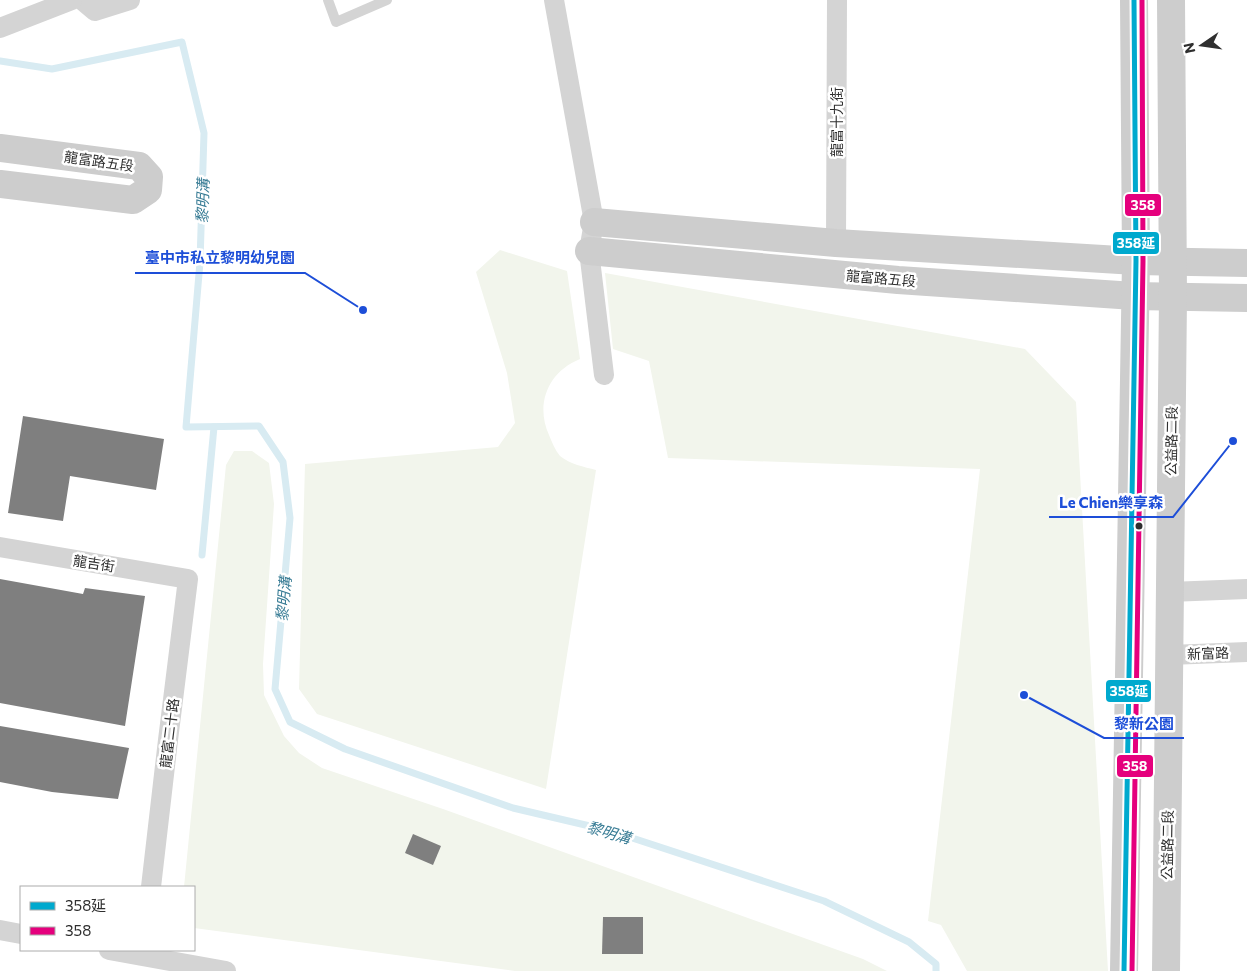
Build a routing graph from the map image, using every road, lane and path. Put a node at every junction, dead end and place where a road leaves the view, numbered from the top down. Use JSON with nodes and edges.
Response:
{"nodes":[{"id":1,"x":72,"y":0,"type":"edge"},
{"id":2,"x":130,"y":0,"type":"edge"},
{"id":3,"x":328,"y":0,"type":"edge"},
{"id":4,"x":387,"y":0,"type":"edge"},
{"id":5,"x":554,"y":0,"type":"edge"},
{"id":6,"x":837,"y":0,"type":"edge"},
{"id":7,"x":1134,"y":0,"type":"edge"},
{"id":8,"x":1172,"y":0,"type":"edge"},
{"id":9,"x":89,"y":6,"type":"edge"},
{"id":10,"x":0,"y":28,"type":"edge"},
{"id":11,"x":0,"y":148,"type":"edge"},
{"id":12,"x":0,"y":184,"type":"edge"},
{"id":13,"x":594,"y":222,"type":"junction"},
{"id":14,"x":836,"y":243,"type":"junction"},
{"id":15,"x":589,"y":251,"type":"junction"},
{"id":16,"x":1136,"y":260,"type":"junction"},
{"id":17,"x":1172,"y":262,"type":"junction"},
{"id":18,"x":1247,"y":263,"type":"edge"},
{"id":19,"x":1134,"y":296,"type":"junction"},
{"id":20,"x":1173,"y":297,"type":"junction"},
{"id":21,"x":1247,"y":298,"type":"edge"},
{"id":22,"x":604,"y":375,"type":"dead end"},
{"id":23,"x":0,"y":547,"type":"edge"},
{"id":24,"x":188,"y":579,"type":"joint"},
{"id":25,"x":1247,"y":589,"type":"edge"},
{"id":26,"x":1170,"y":592,"type":"junction"},
{"id":27,"x":1247,"y":652,"type":"edge"},
{"id":28,"x":1169,"y":655,"type":"junction"},
{"id":29,"x":151,"y":886,"type":"edge"},
{"id":30,"x":0,"y":930,"type":"edge"},
{"id":31,"x":20,"y":934,"type":"edge"},
{"id":32,"x":120,"y":951,"type":"edge"},
{"id":33,"x":144,"y":953,"type":"edge"},
{"id":34,"x":226,"y":971,"type":"edge"},
{"id":35,"x":1124,"y":971,"type":"edge"},
{"id":36,"x":1166,"y":971,"type":"edge"}],
"edges":[{"from":1,"to":10,"type":"street"},
{"from":2,"to":9,"type":"street"},
{"from":3,"to":4,"type":"lane"},
{"from":5,"to":13,"type":"street"},
{"from":6,"to":14,"type":"street","name":"龍富十九街"},
{"from":7,"to":16,"type":"main road"},
{"from":8,"to":17,"type":"main road","name":"公益路二段"},
{"from":11,"to":12,"type":"main road","name":"龍富路五段"},
{"from":13,"to":14,"type":"main road"},
{"from":13,"to":15,"type":"street"},
{"from":14,"to":16,"type":"main road"},
{"from":15,"to":19,"type":"main road","name":"龍富路五段"},
{"from":15,"to":22,"type":"street"},
{"from":16,"to":17,"type":"main road"},
{"from":16,"to":19,"type":"main road"},
{"from":17,"to":18,"type":"main road"},
{"from":17,"to":20,"type":"main road","name":"公益路二段"},
{"from":19,"to":20,"type":"main road","name":"龍富路五段"},
{"from":19,"to":35,"type":"main road"},
{"from":20,"to":21,"type":"main road","name":"龍富路五段"},
{"from":20,"to":26,"type":"main road","name":"公益路二段"},
{"from":23,"to":24,"type":"street","name":"龍吉街"},
{"from":24,"to":29,"type":"street","name":"龍富二十路"},
{"from":25,"to":26,"type":"street"},
{"from":26,"to":28,"type":"main road","name":"公益路二段"},
{"from":27,"to":28,"type":"street","name":"新富路"},
{"from":28,"to":36,"type":"main road","name":"公益路二段"},
{"from":30,"to":31,"type":"street"},
{"from":32,"to":33,"type":"street"},
{"from":33,"to":34,"type":"street"}]}
